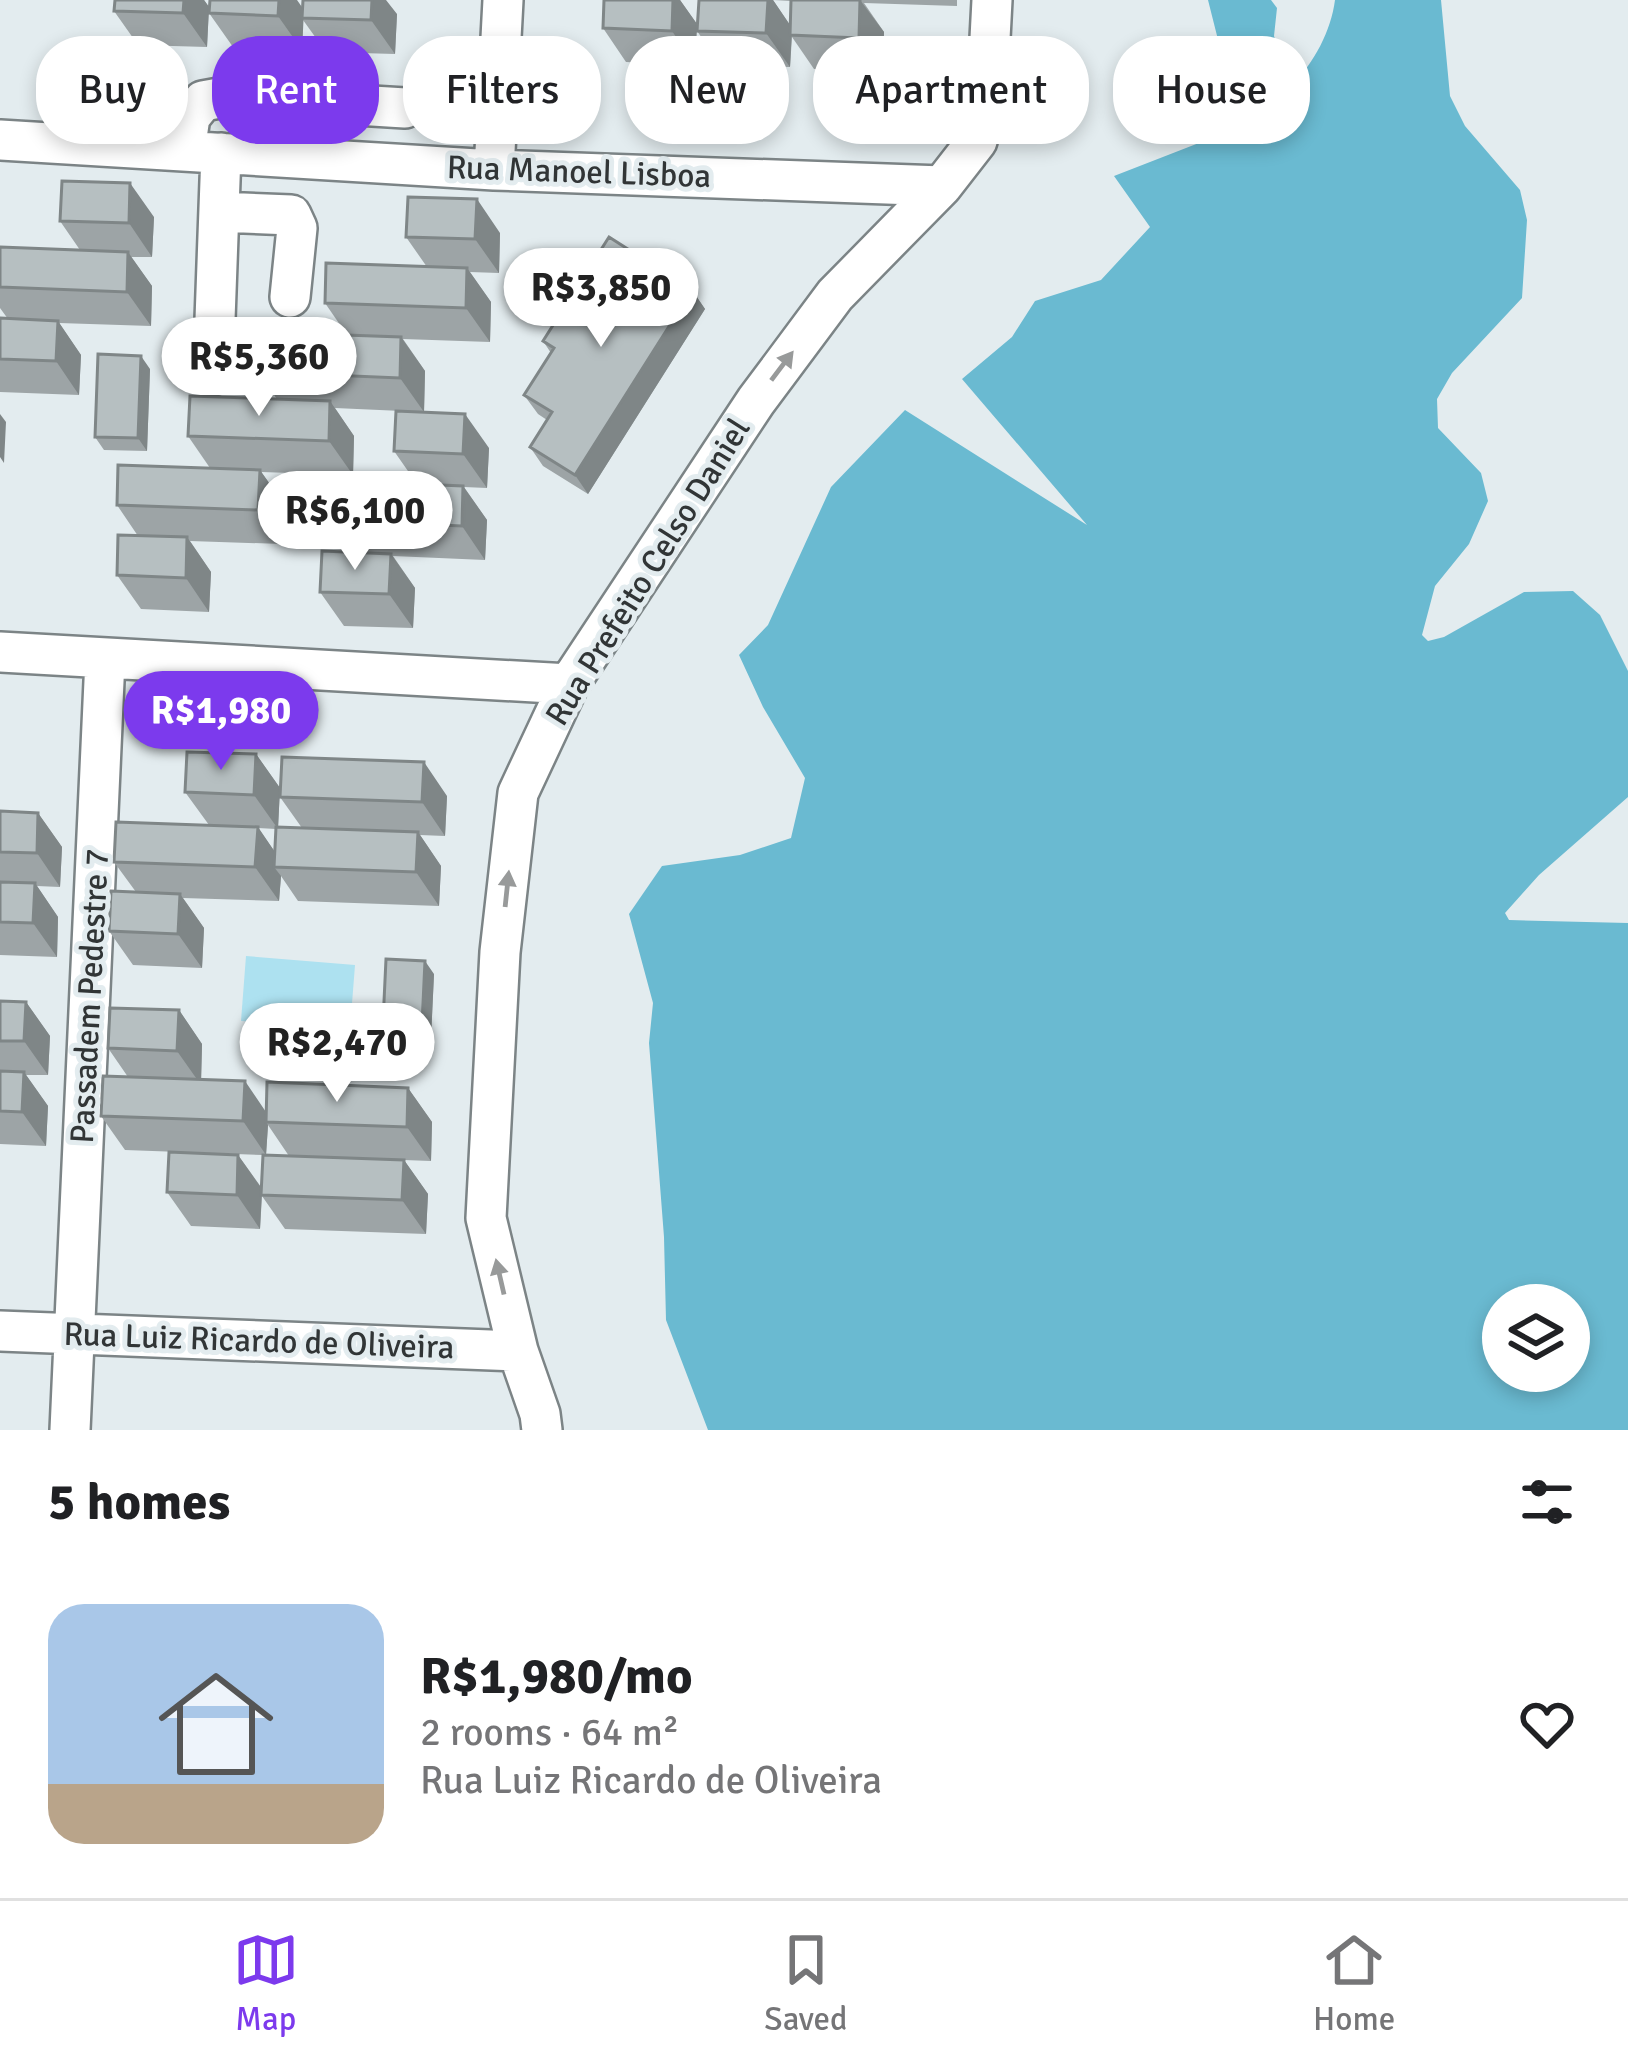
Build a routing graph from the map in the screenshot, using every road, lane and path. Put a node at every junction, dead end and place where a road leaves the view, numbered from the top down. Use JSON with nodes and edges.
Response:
{"nodes":[{"id":1,"x":503,"y":0,"type":"edge"},
{"id":2,"x":992,"y":0,"type":"edge"},
{"id":3,"x":403,"y":108,"type":"edge"},
{"id":4,"x":0,"y":140,"type":"edge"},
{"id":5,"x":203,"y":152,"type":"junction"},
{"id":6,"x":494,"y":170,"type":"junction"},
{"id":7,"x":942,"y":186,"type":"junction"},
{"id":8,"x":219,"y":212,"type":"junction"},
{"id":9,"x":290,"y":297,"type":"dead end"},
{"id":10,"x":213,"y":375,"type":"dead end"},
{"id":11,"x":0,"y":652,"type":"edge"},
{"id":12,"x":105,"y":659,"type":"junction"},
{"id":13,"x":569,"y":684,"type":"junction"},
{"id":14,"x":0,"y":1331,"type":"edge"},
{"id":15,"x":74,"y":1334,"type":"junction"},
{"id":16,"x":518,"y":1351,"type":"junction"},
{"id":17,"x":70,"y":1430,"type":"edge"},
{"id":18,"x":542,"y":1430,"type":"edge"}],
"edges":[{"from":1,"to":6,"type":"street"},
{"from":2,"to":7,"type":"street","name":"Rua Prefeito Celso Daniel"},
{"from":3,"to":5,"type":"street"},
{"from":4,"to":5,"type":"street","name":"Rua Manoel Lisboa"},
{"from":5,"to":6,"type":"street","name":"Rua Manoel Lisboa"},
{"from":5,"to":8,"type":"street"},
{"from":6,"to":7,"type":"street","name":"Rua Manoel Lisboa"},
{"from":13,"to":7,"type":"street","name":"Rua Prefeito Celso Daniel","one_way":true},
{"from":8,"to":9,"type":"street"},
{"from":8,"to":10,"type":"street"},
{"from":11,"to":12,"type":"street"},
{"from":12,"to":13,"type":"street"},
{"from":12,"to":15,"type":"street","name":"Passadem Pedestre 7"},
{"from":16,"to":13,"type":"street","name":"Rua Prefeito Celso Daniel","one_way":true},
{"from":14,"to":15,"type":"street","name":"Rua Luiz Ricardo de Oliveira"},
{"from":15,"to":16,"type":"street","name":"Rua Luiz Ricardo de Oliveira"},
{"from":15,"to":17,"type":"street","name":"Passadem Pedestre 7"},
{"from":16,"to":18,"type":"street","name":"Rua Prefeito Celso Daniel"}]}
